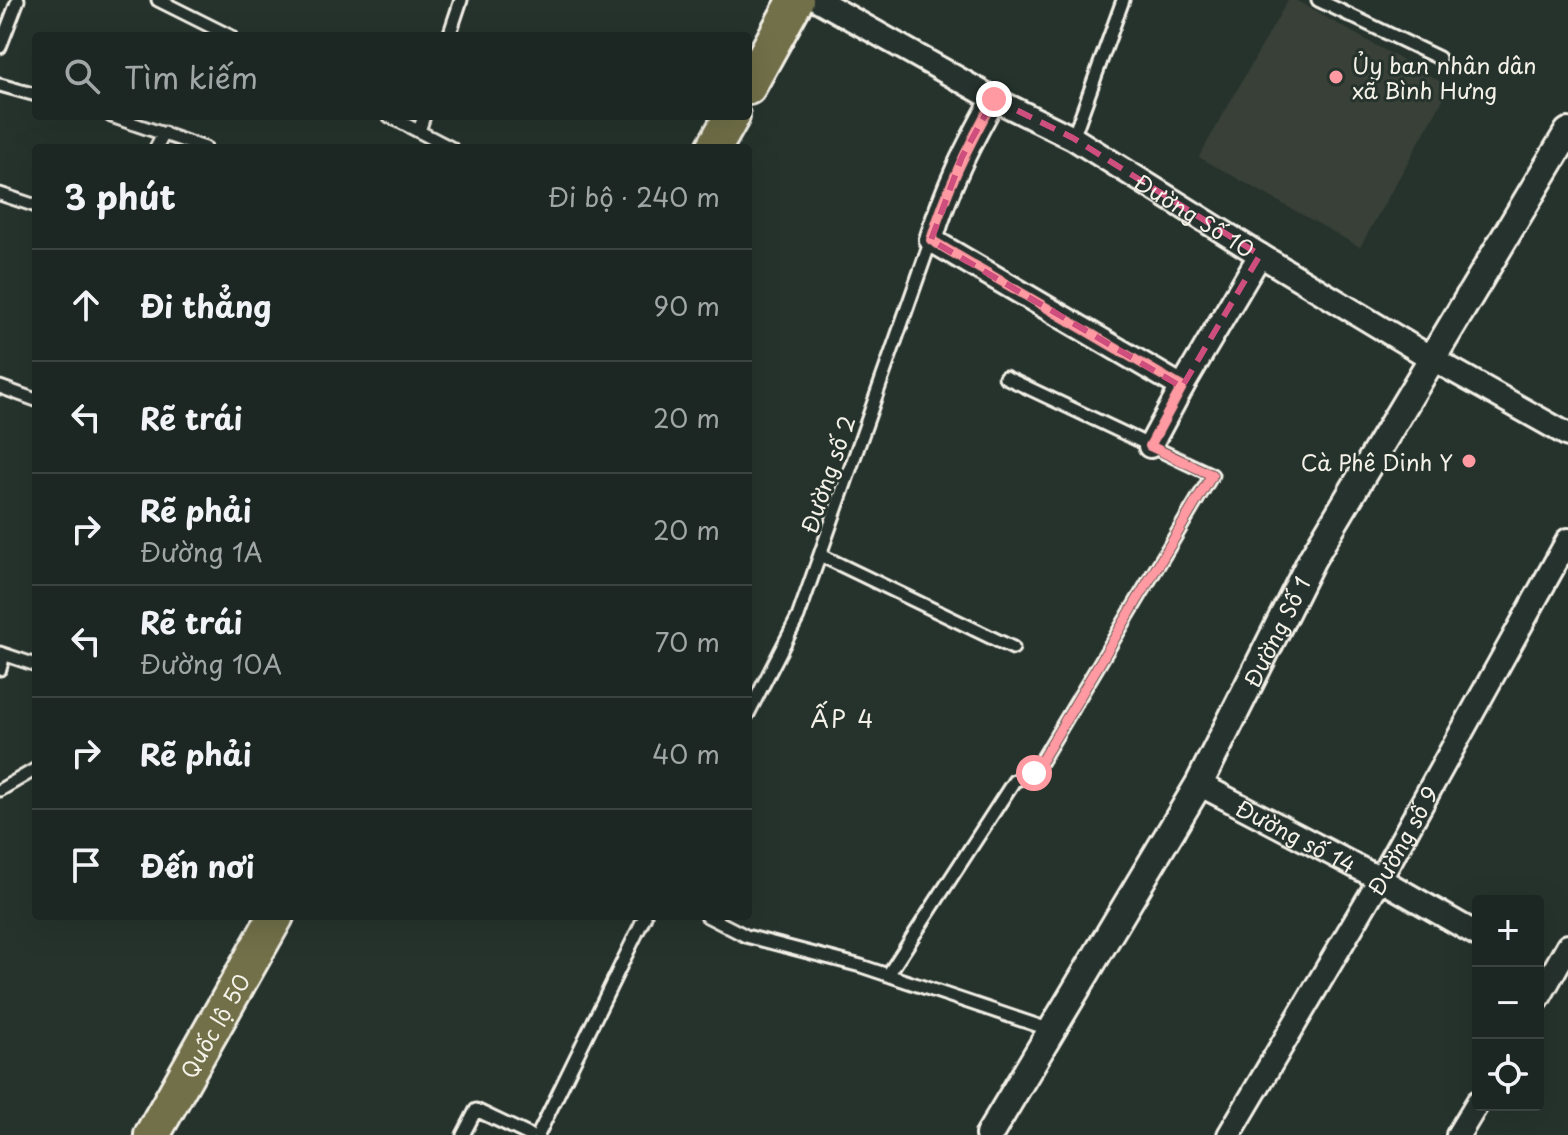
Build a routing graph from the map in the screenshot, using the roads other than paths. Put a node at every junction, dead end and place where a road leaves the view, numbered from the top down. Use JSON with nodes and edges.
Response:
{"nodes":[{"id":1,"x":18,"y":0,"type":"edge"},
{"id":2,"x":158,"y":0,"type":"edge"},
{"id":3,"x":461,"y":0,"type":"edge"},
{"id":4,"x":796,"y":0,"type":"edge"},
{"id":5,"x":818,"y":0,"type":"edge"},
{"id":6,"x":1123,"y":0,"type":"edge"},
{"id":7,"x":1318,"y":0,"type":"edge"},
{"id":8,"x":222,"y":32,"type":"edge"},
{"id":9,"x":450,"y":32,"type":"edge"},
{"id":10,"x":0,"y":47,"type":"edge"},
{"id":11,"x":1439,"y":58,"type":"dead end"},
{"id":12,"x":752,"y":80,"type":"edge"},
{"id":13,"x":0,"y":85,"type":"edge"},
{"id":14,"x":32,"y":94,"type":"edge"},
{"id":15,"x":994,"y":99,"type":"junction"},
{"id":16,"x":123,"y":120,"type":"edge"},
{"id":17,"x":397,"y":120,"type":"edge"},
{"id":18,"x":423,"y":120,"type":"edge"},
{"id":19,"x":730,"y":120,"type":"edge"},
{"id":20,"x":419,"y":131,"type":"junction"},
{"id":21,"x":1568,"y":132,"type":"edge"},
{"id":22,"x":164,"y":133,"type":"junction"},
{"id":23,"x":1073,"y":138,"type":"junction"},
{"id":24,"x":158,"y":144,"type":"edge"},
{"id":25,"x":194,"y":144,"type":"edge"},
{"id":26,"x":443,"y":144,"type":"edge"},
{"id":27,"x":716,"y":144,"type":"edge"},
{"id":28,"x":0,"y":194,"type":"edge"},
{"id":29,"x":32,"y":205,"type":"edge"},
{"id":30,"x":931,"y":240,"type":"junction"},
{"id":31,"x":1260,"y":255,"type":"junction"},
{"id":32,"x":1431,"y":358,"type":"junction"},
{"id":33,"x":1005,"y":377,"type":"dead end"},
{"id":34,"x":0,"y":387,"type":"edge"},
{"id":35,"x":1182,"y":387,"type":"junction"},
{"id":36,"x":32,"y":399,"type":"edge"},
{"id":37,"x":1568,"y":435,"type":"edge"},
{"id":38,"x":1150,"y":446,"type":"junction"},
{"id":39,"x":1568,"y":540,"type":"edge"},
{"id":40,"x":820,"y":555,"type":"junction"},
{"id":41,"x":1013,"y":648,"type":"dead end"},
{"id":42,"x":2,"y":654,"type":"edge"},
{"id":43,"x":32,"y":664,"type":"edge"},
{"id":44,"x":0,"y":669,"type":"edge"},
{"id":45,"x":752,"y":706,"type":"edge"},
{"id":46,"x":32,"y":771,"type":"edge"},
{"id":47,"x":1199,"y":784,"type":"junction"},
{"id":48,"x":0,"y":790,"type":"edge"},
{"id":49,"x":1380,"y":879,"type":"junction"},
{"id":50,"x":274,"y":920,"type":"edge"},
{"id":51,"x":643,"y":920,"type":"edge"},
{"id":52,"x":715,"y":920,"type":"edge"},
{"id":53,"x":1472,"y":932,"type":"edge"},
{"id":54,"x":1568,"y":946,"type":"edge"},
{"id":55,"x":888,"y":975,"type":"junction"},
{"id":56,"x":1552,"y":978,"type":"edge"},
{"id":57,"x":1051,"y":1030,"type":"junction"},
{"id":58,"x":1473,"y":1111,"type":"edge"},
{"id":59,"x":152,"y":1135,"type":"edge"},
{"id":60,"x":463,"y":1135,"type":"edge"},
{"id":61,"x":529,"y":1135,"type":"edge"},
{"id":62,"x":538,"y":1135,"type":"edge"},
{"id":63,"x":989,"y":1135,"type":"edge"},
{"id":64,"x":1229,"y":1135,"type":"edge"},
{"id":65,"x":1458,"y":1135,"type":"edge"}],
"edges":[{"from":1,"to":10,"type":"lane"},
{"from":2,"to":8,"type":"lane"},
{"from":3,"to":9,"type":"lane"},
{"from":4,"to":12,"type":"main road"},
{"from":5,"to":15,"type":"street","name":"Đường Số 10"},
{"from":6,"to":23,"type":"lane"},
{"from":7,"to":11,"type":"lane"},
{"from":13,"to":14,"type":"lane"},
{"from":15,"to":23,"type":"street","name":"Đường Số 10"},
{"from":15,"to":30,"type":"street"},
{"from":16,"to":22,"type":"lane"},
{"from":17,"to":20,"type":"lane"},
{"from":18,"to":20,"type":"lane"},
{"from":19,"to":27,"type":"main road"},
{"from":20,"to":26,"type":"lane"},
{"from":21,"to":32,"type":"street","name":"Đường Số 1"},
{"from":22,"to":24,"type":"lane"},
{"from":22,"to":25,"type":"lane"},
{"from":23,"to":31,"type":"street","name":"Đường Số 10"},
{"from":28,"to":29,"type":"lane"},
{"from":30,"to":35,"type":"street"},
{"from":30,"to":40,"type":"lane","name":"Đường số 2"},
{"from":31,"to":32,"type":"street","name":"Đường Số 10"},
{"from":31,"to":35,"type":"street"},
{"from":32,"to":37,"type":"street","name":"Đường Số 10"},
{"from":32,"to":47,"type":"street","name":"Đường Số 1"},
{"from":33,"to":38,"type":"lane"},
{"from":34,"to":36,"type":"lane"},
{"from":35,"to":38,"type":"street"},
{"from":38,"to":55,"type":"lane"},
{"from":39,"to":49,"type":"street","name":"Đường số 9"},
{"from":40,"to":41,"type":"lane"},
{"from":40,"to":45,"type":"lane","name":"Đường số 2"},
{"from":42,"to":43,"type":"lane"},
{"from":42,"to":44,"type":"lane"},
{"from":46,"to":48,"type":"lane"},
{"from":47,"to":49,"type":"street","name":"Đường số 14"},
{"from":47,"to":57,"type":"street","name":"Đường Số 1"},
{"from":49,"to":53,"type":"street","name":"Đường số 14"},
{"from":49,"to":64,"type":"street","name":"Đường số 9"},
{"from":50,"to":59,"type":"main road","name":"Quốc lộ 50"},
{"from":51,"to":62,"type":"lane"},
{"from":52,"to":55,"type":"lane"},
{"from":54,"to":56,"type":"street"},
{"from":55,"to":57,"type":"lane"},
{"from":57,"to":63,"type":"street","name":"Đường Số 1"},
{"from":58,"to":65,"type":"street"},
{"from":60,"to":61,"type":"lane"}]}
